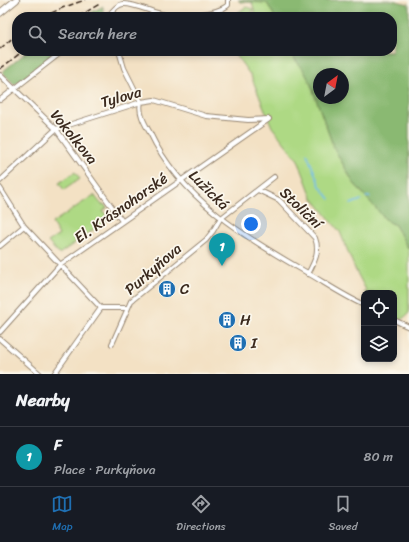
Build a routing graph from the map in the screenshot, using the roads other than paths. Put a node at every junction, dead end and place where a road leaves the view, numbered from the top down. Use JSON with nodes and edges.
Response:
{"nodes":[{"id":1,"x":16,"y":0,"type":"edge"},
{"id":2,"x":228,"y":0,"type":"edge"},
{"id":3,"x":112,"y":12,"type":"edge"},
{"id":4,"x":154,"y":12,"type":"edge"},
{"id":5,"x":208,"y":12,"type":"edge"},
{"id":6,"x":0,"y":14,"type":"edge"},
{"id":7,"x":57,"y":56,"type":"edge"},
{"id":8,"x":120,"y":56,"type":"edge"},
{"id":9,"x":1,"y":76,"type":"edge"},
{"id":10,"x":14,"y":89,"type":"junction"},
{"id":11,"x":0,"y":100,"type":"edge"},
{"id":12,"x":141,"y":102,"type":"junction"},
{"id":13,"x":269,"y":119,"type":"joint"},
{"id":14,"x":56,"y":129,"type":"junction"},
{"id":15,"x":274,"y":177,"type":"dead end"},
{"id":16,"x":182,"y":180,"type":"junction"},
{"id":17,"x":0,"y":182,"type":"edge"},
{"id":18,"x":0,"y":188,"type":"edge"},
{"id":19,"x":258,"y":190,"type":"junction"},
{"id":20,"x":220,"y":219,"type":"junction"},
{"id":21,"x":122,"y":221,"type":"junction"},
{"id":22,"x":24,"y":226,"type":"junction"},
{"id":23,"x":0,"y":246,"type":"edge"},
{"id":24,"x":60,"y":265,"type":"junction"},
{"id":25,"x":308,"y":274,"type":"junction"},
{"id":26,"x":361,"y":303,"type":"edge"},
{"id":27,"x":101,"y":308,"type":"junction"},
{"id":28,"x":128,"y":308,"type":"junction"},
{"id":29,"x":397,"y":321,"type":"edge"},
{"id":30,"x":409,"y":327,"type":"edge"},
{"id":31,"x":0,"y":332,"type":"edge"},
{"id":32,"x":0,"y":339,"type":"edge"},
{"id":33,"x":112,"y":344,"type":"dead end"},
{"id":34,"x":40,"y":374,"type":"edge"},
{"id":35,"x":54,"y":374,"type":"edge"}],
"edges":[{"from":1,"to":6,"type":"main road"},
{"from":2,"to":5,"type":"street"},
{"from":3,"to":4,"type":"street"},
{"from":7,"to":10,"type":"street"},
{"from":8,"to":12,"type":"street","name":"Lužická"},
{"from":9,"to":10,"type":"street","name":"Vokolkova"},
{"from":10,"to":11,"type":"street"},
{"from":10,"to":14,"type":"street","name":"Vokolkova"},
{"from":12,"to":13,"type":"street","name":"Tylova"},
{"from":12,"to":14,"type":"street","name":"Tylova"},
{"from":12,"to":16,"type":"street","name":"Lužická"},
{"from":13,"to":16,"type":"street","name":"El. Krásnohorské"},
{"from":14,"to":17,"type":"street","name":"Tylova"},
{"from":14,"to":21,"type":"street","name":"Vokolkova"},
{"from":15,"to":19,"type":"street","name":"Purkyňova"},
{"from":16,"to":20,"type":"street","name":"Lužická"},
{"from":16,"to":21,"type":"street","name":"El. Krásnohorské"},
{"from":18,"to":22,"type":"street"},
{"from":19,"to":20,"type":"street","name":"Purkyňova"},
{"from":19,"to":25,"type":"street","name":"Stoliční"},
{"from":20,"to":25,"type":"street","name":"Lužická"},
{"from":20,"to":28,"type":"street","name":"Purkyňova"},
{"from":21,"to":24,"type":"street","name":"El. Krásnohorské"},
{"from":22,"to":23,"type":"street"},
{"from":22,"to":24,"type":"street"},
{"from":24,"to":27,"type":"street"},
{"from":24,"to":31,"type":"street","name":"El. Krásnohorské"},
{"from":25,"to":26,"type":"street","name":"Lužická"},
{"from":27,"to":28,"type":"street","name":"Purkyňova"},
{"from":27,"to":35,"type":"street"},
{"from":28,"to":33,"type":"street"},
{"from":29,"to":30,"type":"street"},
{"from":32,"to":34,"type":"street"}]}
